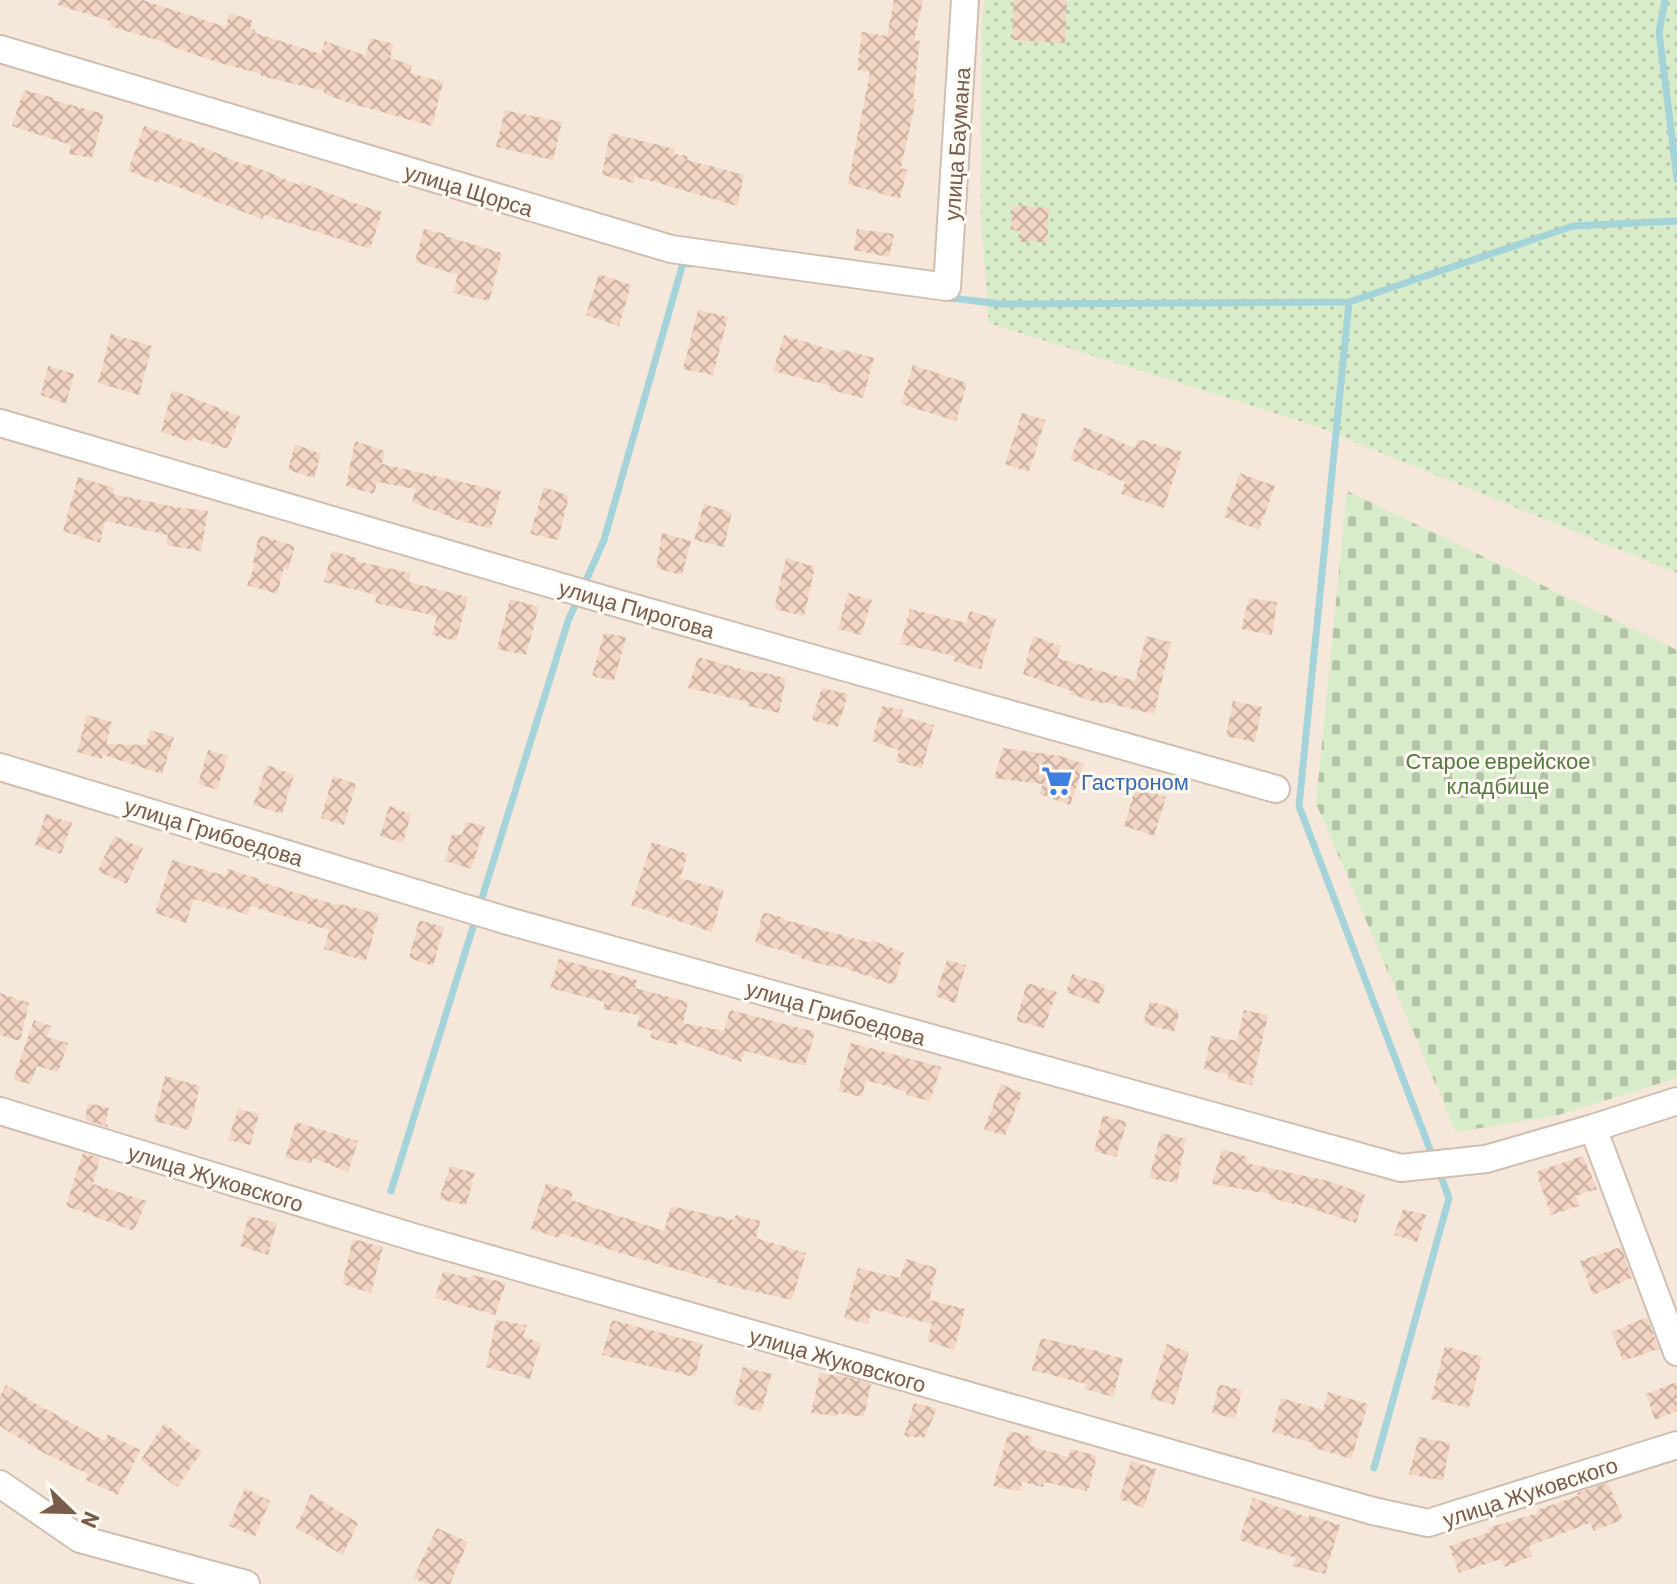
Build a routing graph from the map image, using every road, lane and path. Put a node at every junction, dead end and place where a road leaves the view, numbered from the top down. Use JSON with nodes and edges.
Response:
{"nodes":[{"id":1,"x":965,"y":0,"type":"edge"},
{"id":2,"x":0,"y":49,"type":"edge"},
{"id":3,"x":947,"y":287,"type":"joint"},
{"id":4,"x":0,"y":423,"type":"edge"},
{"id":5,"x":0,"y":767,"type":"edge"},
{"id":6,"x":1276,"y":789,"type":"dead end"},
{"id":7,"x":1677,"y":1101,"type":"edge"},
{"id":8,"x":0,"y":1111,"type":"edge"},
{"id":9,"x":1593,"y":1128,"type":"junction"},
{"id":10,"x":1677,"y":1352,"type":"edge"},
{"id":11,"x":1677,"y":1445,"type":"edge"},
{"id":12,"x":0,"y":1484,"type":"edge"},
{"id":13,"x":246,"y":1584,"type":"edge"}],
"edges":[{"from":1,"to":3,"type":"street","name":"улица Баумана"},
{"from":2,"to":3,"type":"street","name":"улица Щорса"},
{"from":4,"to":6,"type":"street","name":"улица Пирогова"},
{"from":5,"to":9,"type":"street","name":"улица Грибоедова"},
{"from":7,"to":9,"type":"street","name":"улица Грибоедова"},
{"from":8,"to":11,"type":"street","name":"улица Жуковского"},
{"from":9,"to":10,"type":"street"},
{"from":12,"to":13,"type":"street"}]}
